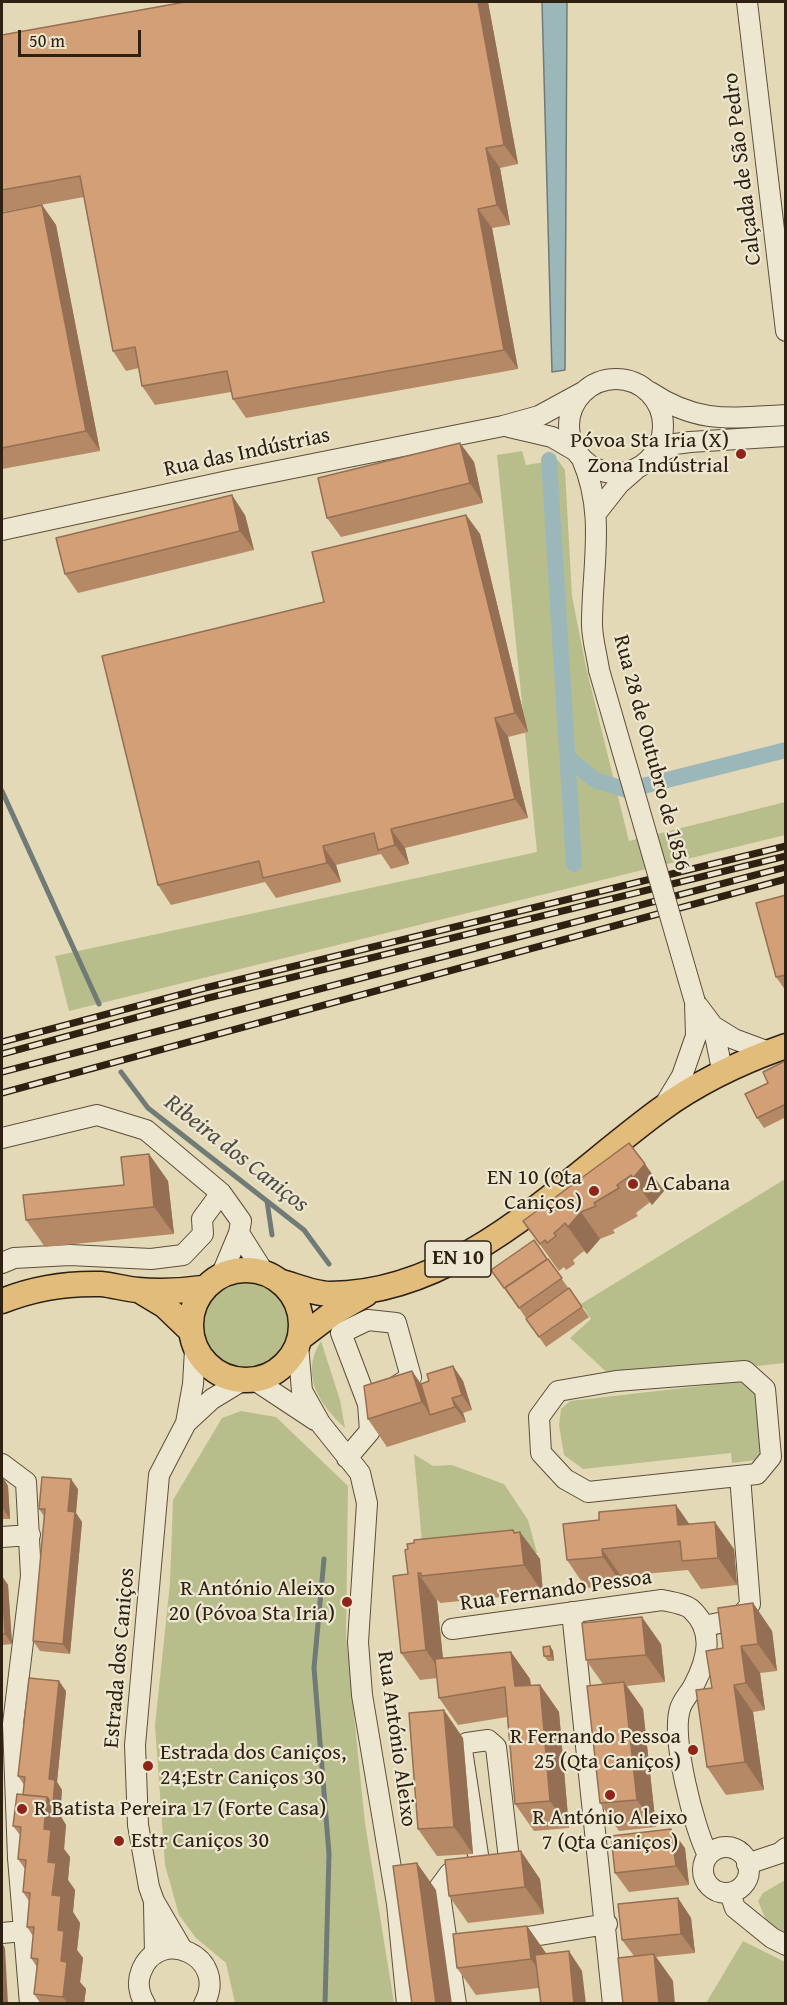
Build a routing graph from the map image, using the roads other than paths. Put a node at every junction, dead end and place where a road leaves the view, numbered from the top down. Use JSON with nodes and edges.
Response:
{"nodes":[{"id":1,"x":747,"y":2,"type":"edge"},
{"id":2,"x":786,"y":331,"type":"edge"},
{"id":3,"x":641,"y":386,"type":"junction"},
{"id":4,"x":583,"y":392,"type":"junction"},
{"id":5,"x":786,"y":415,"type":"edge"},
{"id":6,"x":503,"y":426,"type":"junction"},
{"id":7,"x":786,"y":436,"type":"edge"},
{"id":8,"x":579,"y":455,"type":"junction"},
{"id":9,"x":641,"y":465,"type":"junction"},
{"id":10,"x":597,"y":512,"type":"junction"},
{"id":11,"x":2,"y":530,"type":"edge"},
{"id":12,"x":695,"y":1002,"type":"junction"},
{"id":13,"x":721,"y":1035,"type":"junction"},
{"id":14,"x":777,"y":1049,"type":"edge"},
{"id":15,"x":723,"y":1074,"type":"junction"},
{"id":16,"x":663,"y":1108,"type":"junction"},
{"id":17,"x":2,"y":1138,"type":"edge"},
{"id":18,"x":221,"y":1193,"type":"junction"},
{"id":19,"x":239,"y":1233,"type":"junction"},
{"id":20,"x":2,"y":1263,"type":"edge"},
{"id":21,"x":272,"y":1277,"type":"junction"},
{"id":22,"x":212,"y":1282,"type":"junction"},
{"id":23,"x":376,"y":1288,"type":"junction"},
{"id":24,"x":138,"y":1290,"type":"junction"},
{"id":25,"x":2,"y":1301,"type":"edge"},
{"id":26,"x":193,"y":1340,"type":"junction"},
{"id":27,"x":299,"y":1342,"type":"junction"},
{"id":28,"x":247,"y":1381,"type":"junction"},
{"id":29,"x":368,"y":1404,"type":"edge"},
{"id":30,"x":320,"y":1423,"type":"junction"},
{"id":31,"x":186,"y":1424,"type":"junction"},
{"id":32,"x":347,"y":1458,"type":"junction"},
{"id":33,"x":2,"y":1464,"type":"edge"},
{"id":34,"x":740,"y":1476,"type":"junction"},
{"id":35,"x":30,"y":1535,"type":"junction"},
{"id":36,"x":2,"y":1537,"type":"edge"},
{"id":37,"x":572,"y":1612,"type":"junction"},
{"id":38,"x":703,"y":1626,"type":"junction"},
{"id":39,"x":452,"y":1629,"type":"dead end"},
{"id":40,"x":8,"y":1711,"type":"edge"},
{"id":41,"x":786,"y":1848,"type":"edge"},
{"id":42,"x":708,"y":1855,"type":"junction"},
{"id":43,"x":10,"y":1858,"type":"edge"},
{"id":44,"x":747,"y":1864,"type":"junction"},
{"id":45,"x":480,"y":1868,"type":"junction"},
{"id":46,"x":730,"y":1893,"type":"junction"},
{"id":47,"x":154,"y":1901,"type":"junction"},
{"id":48,"x":627,"y":1909,"type":"edge"},
{"id":49,"x":606,"y":1918,"type":"junction"},
{"id":50,"x":23,"y":1931,"type":"junction"},
{"id":51,"x":2,"y":1933,"type":"edge"},
{"id":52,"x":786,"y":1945,"type":"edge"},
{"id":53,"x":182,"y":1949,"type":"junction"},
{"id":54,"x":448,"y":1950,"type":"junction"},
{"id":55,"x":155,"y":1954,"type":"junction"},
{"id":56,"x":140,"y":1977,"type":"junction"},
{"id":57,"x":30,"y":2004,"type":"edge"},
{"id":58,"x":131,"y":2004,"type":"edge"},
{"id":59,"x":145,"y":2004,"type":"edge"},
{"id":60,"x":204,"y":2004,"type":"edge"},
{"id":61,"x":407,"y":2004,"type":"edge"},
{"id":62,"x":456,"y":2004,"type":"edge"},
{"id":63,"x":614,"y":2004,"type":"edge"}],
"edges":[{"from":1,"to":2,"type":"street","name":"Calçada de São Pedro"},
{"from":3,"to":4,"type":"street"},
{"from":3,"to":5,"type":"street"},
{"from":3,"to":9,"type":"street"},
{"from":4,"to":6,"type":"street","name":"Rua das Indústrias"},
{"from":4,"to":8,"type":"street"},
{"from":6,"to":8,"type":"street","name":"Rua das Indústrias"},
{"from":6,"to":11,"type":"street","name":"Rua das Indústrias"},
{"from":7,"to":9,"type":"street"},
{"from":8,"to":9,"type":"street"},
{"from":8,"to":10,"type":"street","name":"Rua 28 de Outubro de 1856"},
{"from":9,"to":10,"type":"street"},
{"from":10,"to":12,"type":"street","name":"Rua 28 de Outubro de 1856","bridge":true},
{"from":12,"to":13,"type":"street","name":"Rua 28 de Outubro de 1856"},
{"from":12,"to":16,"type":"street","name":"Rua 28 de Outubro de 1856"},
{"from":13,"to":14,"type":"street"},
{"from":13,"to":15,"type":"street","name":"Rua 28 de Outubro de 1856"},
{"from":14,"to":15,"type":"main road","number":"EN 10"},
{"from":15,"to":16,"type":"main road","number":"EN 10"},
{"from":16,"to":23,"type":"main road","number":"EN 10"},
{"from":17,"to":18,"type":"street"},
{"from":18,"to":19,"type":"street"},
{"from":18,"to":20,"type":"street"},
{"from":19,"to":21,"type":"street"},
{"from":19,"to":22,"type":"street"},
{"from":21,"to":22,"type":"main road"},
{"from":21,"to":23,"type":"main road"},
{"from":21,"to":27,"type":"main road"},
{"from":22,"to":24,"type":"main road"},
{"from":22,"to":26,"type":"main road"},
{"from":23,"to":27,"type":"main road"},
{"from":24,"to":25,"type":"main road"},
{"from":24,"to":26,"type":"main road"},
{"from":26,"to":28,"type":"main road"},
{"from":26,"to":31,"type":"street","name":"Estrada dos Caniços"},
{"from":27,"to":28,"type":"main road"},
{"from":27,"to":30,"type":"street","name":"Rua António Aleixo"},
{"from":28,"to":30,"type":"street","name":"Rua António Aleixo"},
{"from":28,"to":31,"type":"street","name":"Estrada dos Caniços"},
{"from":29,"to":32,"type":"street"},
{"from":30,"to":32,"type":"street","name":"Rua António Aleixo"},
{"from":31,"to":47,"type":"street","name":"Estrada dos Caniços"},
{"from":32,"to":61,"type":"street","name":"Rua António Aleixo"},
{"from":33,"to":35,"type":"street"},
{"from":34,"to":34,"type":"street"},
{"from":34,"to":38,"type":"street"},
{"from":35,"to":36,"type":"street"},
{"from":35,"to":40,"type":"street"},
{"from":37,"to":38,"type":"street","name":"Rua Fernando Pessoa"},
{"from":37,"to":39,"type":"street","name":"Rua Fernando Pessoa"},
{"from":37,"to":49,"type":"street"},
{"from":38,"to":42,"type":"street"},
{"from":40,"to":43,"type":"street"},
{"from":41,"to":44,"type":"street"},
{"from":42,"to":44,"type":"street"},
{"from":42,"to":46,"type":"street"},
{"from":43,"to":50,"type":"street"},
{"from":44,"to":46,"type":"street"},
{"from":45,"to":45,"type":"street"},
{"from":45,"to":54,"type":"street"},
{"from":46,"to":52,"type":"street"},
{"from":47,"to":53,"type":"street","name":"Estrada dos Caniços"},
{"from":47,"to":55,"type":"street","name":"Estrada dos Caniços"},
{"from":48,"to":49,"type":"street"},
{"from":49,"to":54,"type":"street"},
{"from":49,"to":63,"type":"street"},
{"from":50,"to":51,"type":"street"},
{"from":50,"to":57,"type":"street"},
{"from":53,"to":55,"type":"street"},
{"from":53,"to":60,"type":"street","name":"Estrada dos Caniços"},
{"from":54,"to":62,"type":"street"},
{"from":55,"to":56,"type":"street"},
{"from":56,"to":58,"type":"street"},
{"from":56,"to":59,"type":"street"}]}
